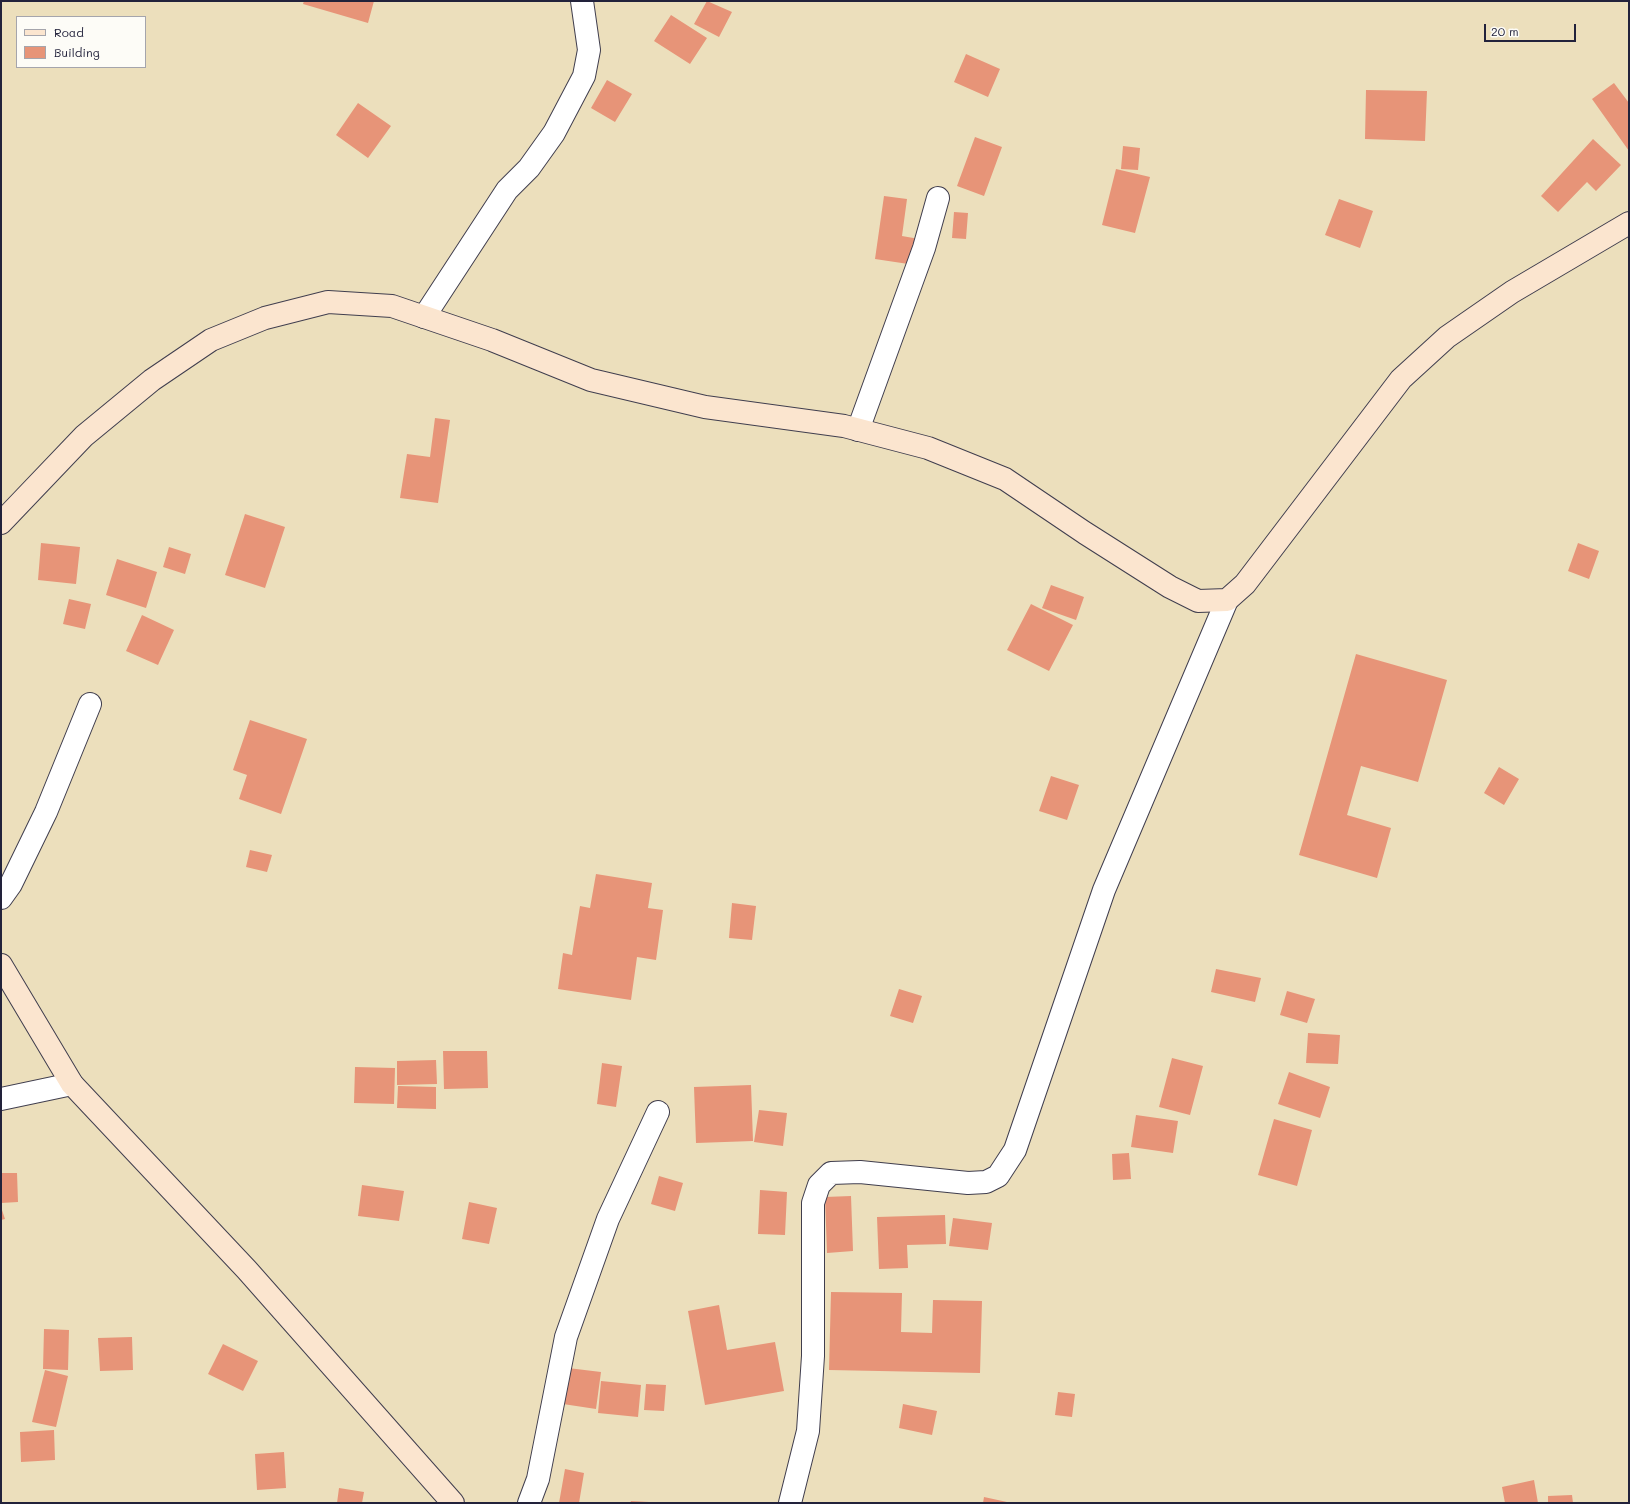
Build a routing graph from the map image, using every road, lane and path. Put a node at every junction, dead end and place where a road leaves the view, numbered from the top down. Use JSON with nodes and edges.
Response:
{"nodes":[{"id":1,"x":582,"y":1,"type":"edge"},
{"id":2,"x":938,"y":198,"type":"dead end"},
{"id":3,"x":1629,"y":223,"type":"edge"},
{"id":4,"x":424,"y":317,"type":"junction"},
{"id":5,"x":858,"y":430,"type":"junction"},
{"id":6,"x":1,"y":523,"type":"edge"},
{"id":7,"x":1227,"y":600,"type":"junction"},
{"id":8,"x":90,"y":704,"type":"dead end"},
{"id":9,"x":1,"y":898,"type":"edge"},
{"id":10,"x":1,"y":965,"type":"edge"},
{"id":11,"x":72,"y":1084,"type":"junction"},
{"id":12,"x":1,"y":1099,"type":"edge"},
{"id":13,"x":658,"y":1112,"type":"dead end"},
{"id":14,"x":453,"y":1503,"type":"edge"},
{"id":15,"x":529,"y":1503,"type":"edge"},
{"id":16,"x":790,"y":1503,"type":"edge"}],
"edges":[{"from":1,"to":4,"type":"street"},
{"from":2,"to":5,"type":"street"},
{"from":3,"to":7,"type":"street"},
{"from":4,"to":5,"type":"street"},
{"from":4,"to":6,"type":"street"},
{"from":5,"to":7,"type":"street"},
{"from":7,"to":16,"type":"street"},
{"from":8,"to":9,"type":"street"},
{"from":10,"to":11,"type":"street"},
{"from":11,"to":12,"type":"street"},
{"from":11,"to":14,"type":"street"},
{"from":13,"to":15,"type":"street"}]}
